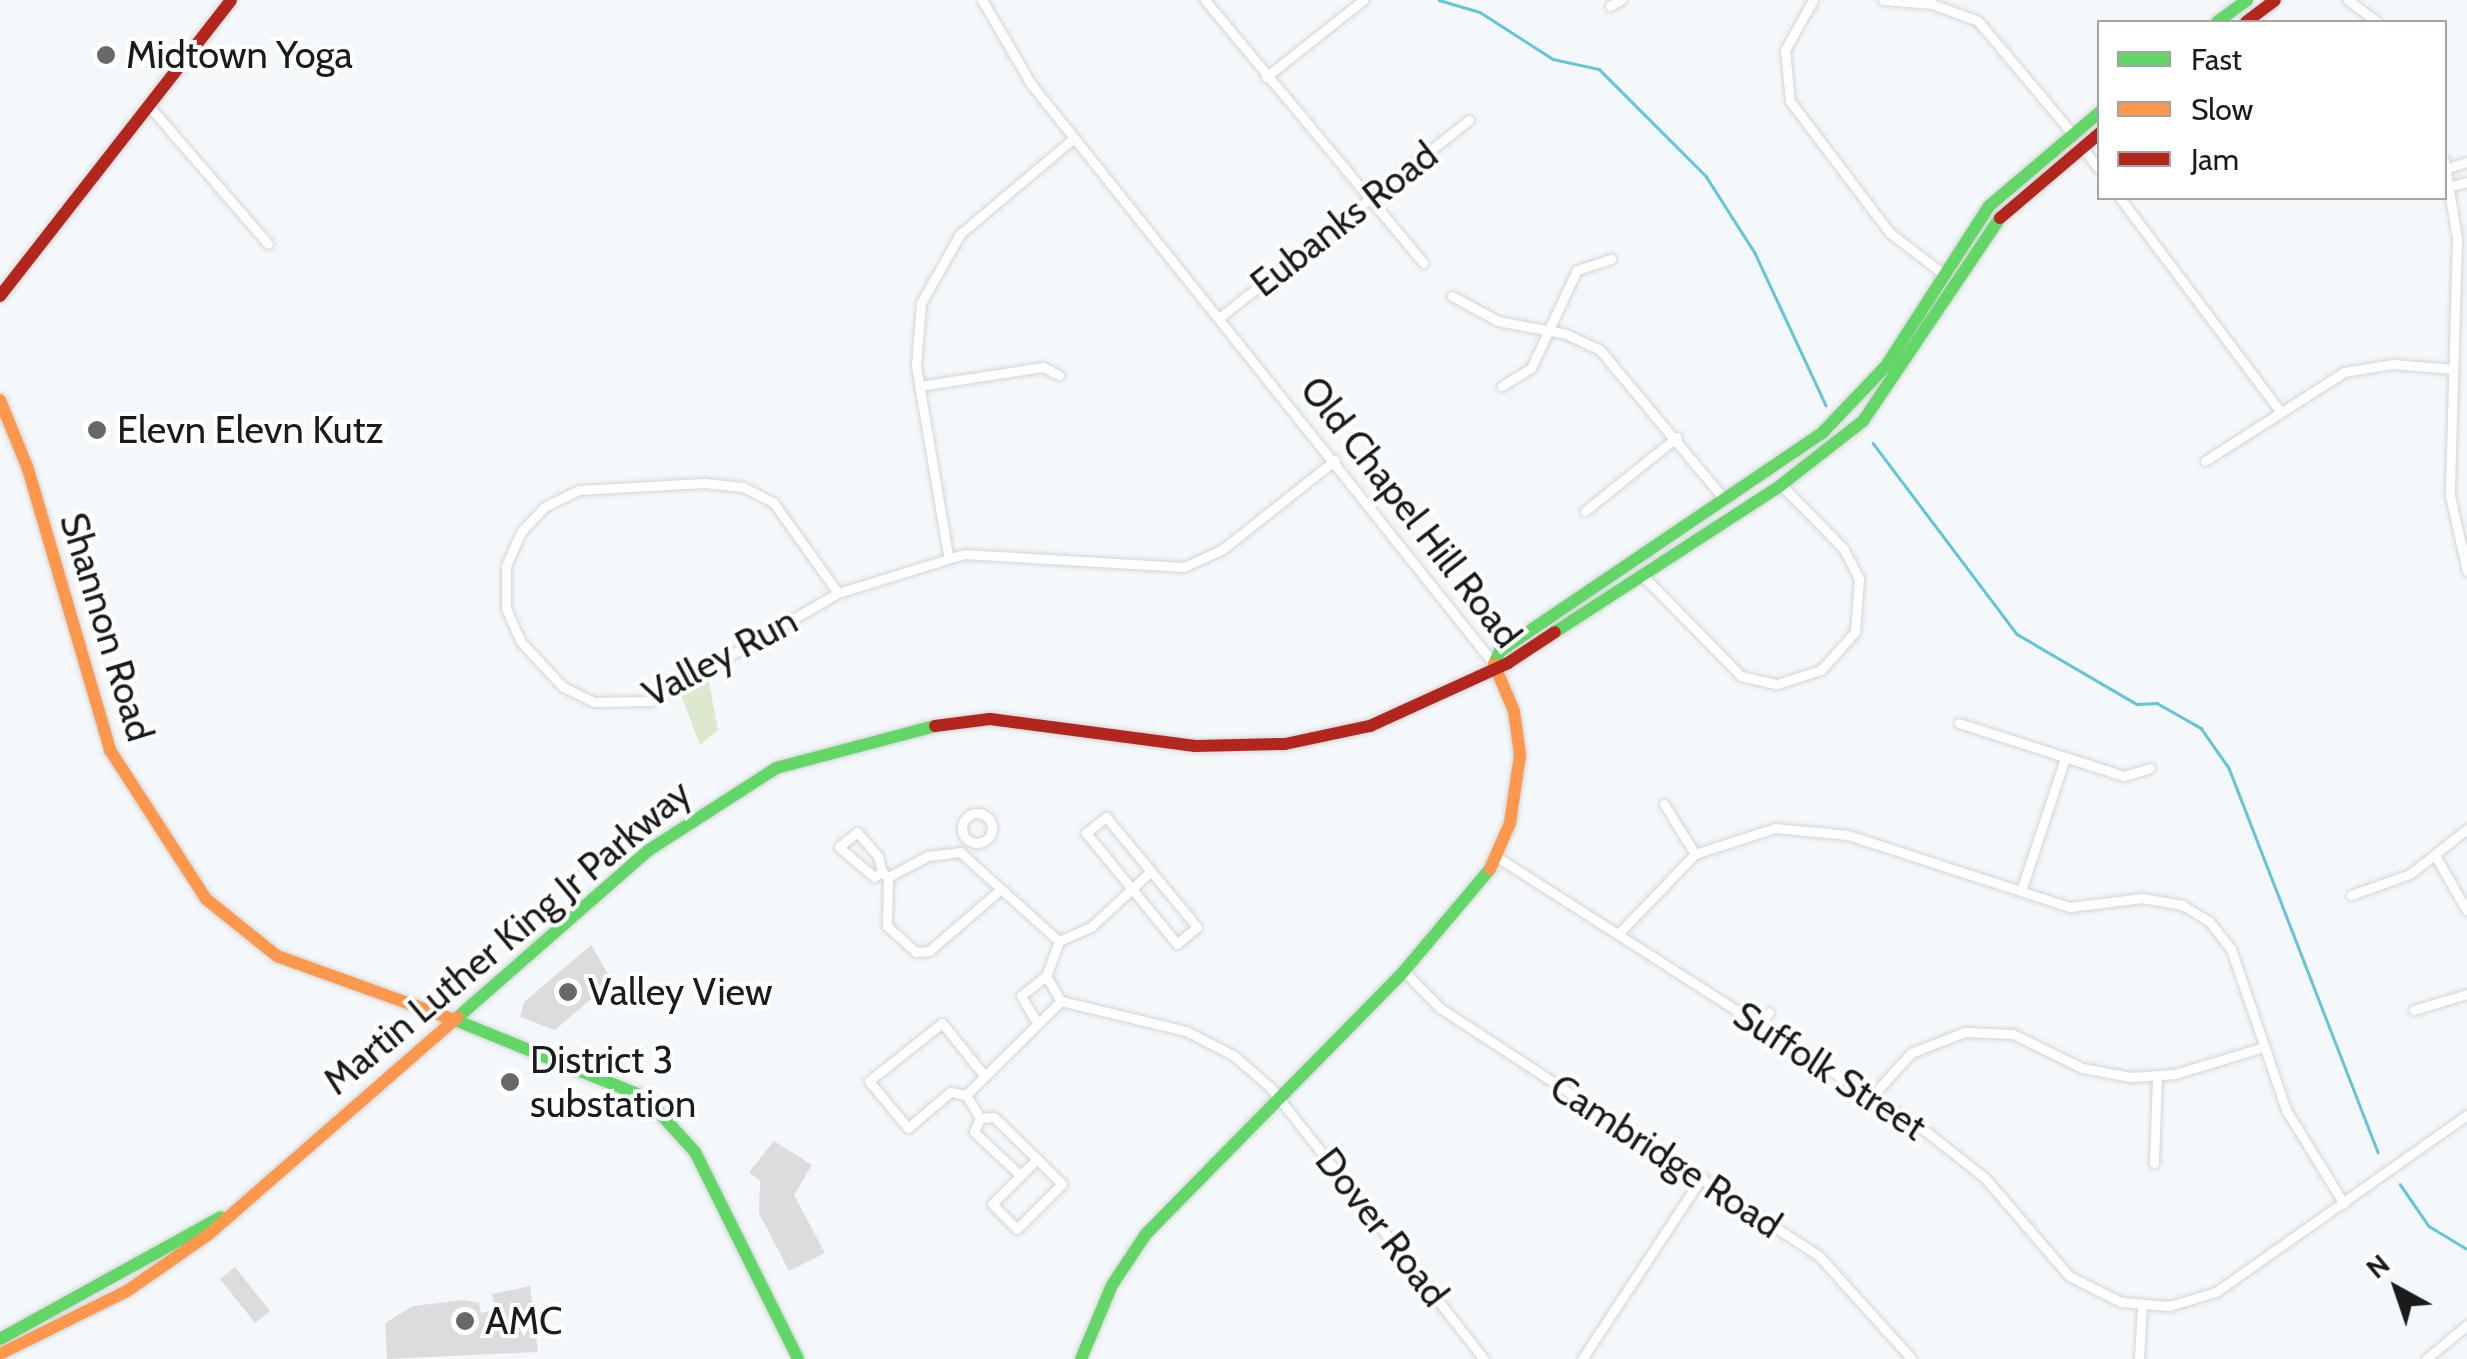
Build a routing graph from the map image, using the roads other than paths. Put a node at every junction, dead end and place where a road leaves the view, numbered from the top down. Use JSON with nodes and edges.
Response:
{"nodes":[{"id":1,"x":232,"y":0,"type":"edge"},
{"id":2,"x":982,"y":0,"type":"edge"},
{"id":3,"x":1204,"y":0,"type":"edge"},
{"id":4,"x":1364,"y":0,"type":"edge"},
{"id":5,"x":1622,"y":0,"type":"edge"},
{"id":6,"x":1813,"y":0,"type":"edge"},
{"id":7,"x":1884,"y":0,"type":"edge"},
{"id":8,"x":2246,"y":0,"type":"edge"},
{"id":9,"x":2275,"y":0,"type":"edge"},
{"id":10,"x":2348,"y":0,"type":"edge"},
{"id":11,"x":1610,"y":6,"type":"dead end"},
{"id":12,"x":2220,"y":20,"type":"edge"},
{"id":13,"x":2249,"y":20,"type":"edge"},
{"id":14,"x":2374,"y":20,"type":"edge"},
{"id":15,"x":1266,"y":77,"type":"junction"},
{"id":16,"x":149,"y":106,"type":"junction"},
{"id":17,"x":2097,"y":114,"type":"edge"},
{"id":18,"x":1469,"y":120,"type":"dead end"},
{"id":19,"x":2072,"y":134,"type":"junction"},
{"id":20,"x":2097,"y":135,"type":"edge"},
{"id":21,"x":1074,"y":138,"type":"junction"},
{"id":22,"x":2081,"y":146,"type":"junction"},
{"id":23,"x":2097,"y":166,"type":"edge"},
{"id":24,"x":2447,"y":168,"type":"edge"},
{"id":25,"x":2467,"y":182,"type":"edge"},
{"id":26,"x":2452,"y":186,"type":"junction"},
{"id":27,"x":2122,"y":200,"type":"edge"},
{"id":28,"x":1366,"y":201,"type":"junction"},
{"id":29,"x":268,"y":244,"type":"dead end"},
{"id":30,"x":1611,"y":259,"type":"dead end"},
{"id":31,"x":1423,"y":262,"type":"dead end"},
{"id":32,"x":1941,"y":272,"type":"junction"},
{"id":33,"x":0,"y":296,"type":"edge"},
{"id":34,"x":1452,"y":296,"type":"dead end"},
{"id":35,"x":1219,"y":318,"type":"junction"},
{"id":36,"x":1546,"y":329,"type":"junction"},
{"id":37,"x":2453,"y":370,"type":"junction"},
{"id":38,"x":1059,"y":376,"type":"dead end"},
{"id":39,"x":919,"y":386,"type":"junction"},
{"id":40,"x":1502,"y":386,"type":"dead end"},
{"id":41,"x":0,"y":400,"type":"edge"},
{"id":42,"x":2280,"y":410,"type":"junction"},
{"id":43,"x":1677,"y":436,"type":"junction"},
{"id":44,"x":1335,"y":460,"type":"junction"},
{"id":45,"x":2205,"y":461,"type":"dead end"},
{"id":46,"x":1781,"y":485,"type":"junction"},
{"id":47,"x":1726,"y":502,"type":"junction"},
{"id":48,"x":1586,"y":511,"type":"dead end"},
{"id":49,"x":948,"y":556,"type":"junction"},
{"id":50,"x":2467,"y":571,"type":"edge"},
{"id":51,"x":1643,"y":576,"type":"junction"},
{"id":52,"x":838,"y":593,"type":"junction"},
{"id":53,"x":1494,"y":664,"type":"junction"},
{"id":54,"x":1959,"y":723,"type":"dead end"},
{"id":55,"x":2065,"y":758,"type":"junction"},
{"id":56,"x":2150,"y":768,"type":"dead end"},
{"id":57,"x":1664,"y":804,"type":"dead end"},
{"id":58,"x":2467,"y":828,"type":"edge"},
{"id":59,"x":974,"y":843,"type":"dead end"},
{"id":60,"x":1695,"y":854,"type":"junction"},
{"id":61,"x":966,"y":855,"type":"junction"},
{"id":62,"x":2435,"y":855,"type":"junction"},
{"id":63,"x":1496,"y":857,"type":"junction"},
{"id":64,"x":1151,"y":871,"type":"junction"},
{"id":65,"x":885,"y":875,"type":"junction"},
{"id":66,"x":1132,"y":888,"type":"junction"},
{"id":67,"x":1000,"y":890,"type":"junction"},
{"id":68,"x":2021,"y":891,"type":"junction"},
{"id":69,"x":2351,"y":895,"type":"dead end"},
{"id":70,"x":2467,"y":910,"type":"edge"},
{"id":71,"x":1618,"y":934,"type":"junction"},
{"id":72,"x":1059,"y":941,"type":"junction"},
{"id":73,"x":1404,"y":971,"type":"junction"},
{"id":74,"x":1046,"y":976,"type":"junction"},
{"id":75,"x":2467,"y":994,"type":"edge"},
{"id":76,"x":1062,"y":1001,"type":"junction"},
{"id":77,"x":2414,"y":1010,"type":"dead end"},
{"id":78,"x":1769,"y":1012,"type":"dead end"},
{"id":79,"x":448,"y":1020,"type":"junction"},
{"id":80,"x":1036,"y":1021,"type":"junction"},
{"id":81,"x":1760,"y":1025,"type":"junction"},
{"id":82,"x":2264,"y":1047,"type":"junction"},
{"id":83,"x":984,"y":1075,"type":"junction"},
{"id":84,"x":2156,"y":1077,"type":"junction"},
{"id":85,"x":966,"y":1095,"type":"junction"},
{"id":86,"x":1278,"y":1096,"type":"junction"},
{"id":87,"x":1871,"y":1097,"type":"junction"},
{"id":88,"x":2467,"y":1114,"type":"edge"},
{"id":89,"x":980,"y":1118,"type":"junction"},
{"id":90,"x":1037,"y":1158,"type":"junction"},
{"id":91,"x":2154,"y":1163,"type":"dead end"},
{"id":92,"x":1020,"y":1176,"type":"junction"},
{"id":93,"x":1702,"y":1177,"type":"junction"},
{"id":94,"x":2344,"y":1204,"type":"junction"},
{"id":95,"x":221,"y":1217,"type":"junction"},
{"id":96,"x":2142,"y":1306,"type":"junction"},
{"id":97,"x":2467,"y":1325,"type":"edge"},
{"id":98,"x":0,"y":1339,"type":"edge"},
{"id":99,"x":0,"y":1354,"type":"edge"},
{"id":100,"x":1910,"y":1358,"type":"edge"},
{"id":101,"x":798,"y":1359,"type":"edge"},
{"id":102,"x":1081,"y":1359,"type":"edge"},
{"id":103,"x":1484,"y":1359,"type":"edge"},
{"id":104,"x":1582,"y":1359,"type":"edge"},
{"id":105,"x":2139,"y":1359,"type":"edge"},
{"id":106,"x":2426,"y":1359,"type":"edge"}],
"edges":[{"from":1,"to":16,"type":"main road"},
{"from":2,"to":21,"type":"street","name":"Old Chapel Hill Road"},
{"from":3,"to":15,"type":"street"},
{"from":4,"to":15,"type":"street"},
{"from":5,"to":11,"type":"street"},
{"from":6,"to":32,"type":"street"},
{"from":7,"to":19,"type":"street"},
{"from":8,"to":12,"type":"main road"},
{"from":9,"to":13,"type":"main road"},
{"from":10,"to":14,"type":"street"},
{"from":15,"to":28,"type":"street"},
{"from":16,"to":29,"type":"street"},
{"from":16,"to":33,"type":"main road"},
{"from":17,"to":19,"type":"main road","name":"Martin Luther King Jr Parkway"},
{"from":18,"to":28,"type":"street","name":"Eubanks Road"},
{"from":19,"to":32,"type":"main road","name":"Martin Luther King Jr Parkway"},
{"from":20,"to":22,"type":"main road","name":"Martin Luther King Jr Parkway"},
{"from":21,"to":35,"type":"street","name":"Old Chapel Hill Road"},
{"from":21,"to":39,"type":"street"},
{"from":22,"to":23,"type":"street"},
{"from":22,"to":46,"type":"main road","name":"Martin Luther King Jr Parkway"},
{"from":24,"to":26,"type":"street"},
{"from":25,"to":26,"type":"street"},
{"from":26,"to":37,"type":"street"},
{"from":27,"to":42,"type":"street"},
{"from":28,"to":31,"type":"street"},
{"from":28,"to":35,"type":"street","name":"Eubanks Road"},
{"from":30,"to":36,"type":"street"},
{"from":32,"to":47,"type":"main road","name":"Martin Luther King Jr Parkway"},
{"from":34,"to":36,"type":"street"},
{"from":35,"to":44,"type":"street","name":"Old Chapel Hill Road"},
{"from":36,"to":40,"type":"street"},
{"from":36,"to":43,"type":"street"},
{"from":37,"to":42,"type":"street"},
{"from":37,"to":50,"type":"street"},
{"from":38,"to":39,"type":"street"},
{"from":39,"to":49,"type":"street"},
{"from":41,"to":79,"type":"main road","name":"Shannon Road"},
{"from":42,"to":45,"type":"street"},
{"from":43,"to":47,"type":"street"},
{"from":43,"to":48,"type":"street"},
{"from":44,"to":49,"type":"street","name":"Valley Run"},
{"from":44,"to":53,"type":"street","name":"Old Chapel Hill Road"},
{"from":46,"to":51,"type":"main road","name":"Martin Luther King Jr Parkway"},
{"from":46,"to":51,"type":"street"},
{"from":47,"to":53,"type":"main road","name":"Martin Luther King Jr Parkway"},
{"from":49,"to":52,"type":"street","name":"Valley Run"},
{"from":51,"to":53,"type":"main road","name":"Martin Luther King Jr Parkway"},
{"from":52,"to":52,"type":"street","name":"Valley Run"},
{"from":53,"to":63,"type":"main road","name":"Old Chapel Hill Road"},
{"from":53,"to":79,"type":"main road","name":"Martin Luther King Jr Parkway"},
{"from":54,"to":55,"type":"street"},
{"from":55,"to":56,"type":"street"},
{"from":55,"to":68,"type":"street"},
{"from":57,"to":60,"type":"street"},
{"from":58,"to":62,"type":"street"},
{"from":59,"to":61,"type":"street"},
{"from":60,"to":68,"type":"street"},
{"from":60,"to":71,"type":"street"},
{"from":61,"to":65,"type":"street"},
{"from":61,"to":67,"type":"street"},
{"from":62,"to":69,"type":"street"},
{"from":62,"to":70,"type":"street"},
{"from":63,"to":71,"type":"street","name":"Suffolk Street"},
{"from":63,"to":73,"type":"main road","name":"Old Chapel Hill Road"},
{"from":64,"to":66,"type":"street"},
{"from":64,"to":66,"type":"street"},
{"from":64,"to":66,"type":"street"},
{"from":65,"to":65,"type":"street"},
{"from":65,"to":67,"type":"street"},
{"from":66,"to":72,"type":"street"},
{"from":67,"to":72,"type":"street"},
{"from":68,"to":82,"type":"street"},
{"from":71,"to":81,"type":"street","name":"Suffolk Street"},
{"from":72,"to":74,"type":"street"},
{"from":73,"to":86,"type":"main road","name":"Old Chapel Hill Road"},
{"from":73,"to":93,"type":"street","name":"Cambridge Road"},
{"from":74,"to":76,"type":"street"},
{"from":74,"to":80,"type":"street"},
{"from":75,"to":77,"type":"street"},
{"from":76,"to":80,"type":"street"},
{"from":76,"to":86,"type":"street","name":"Dover Road"},
{"from":78,"to":81,"type":"street"},
{"from":79,"to":95,"type":"main road","name":"Martin Luther King Jr Parkway"},
{"from":79,"to":101,"type":"main road","name":"Shannon Road"},
{"from":80,"to":83,"type":"street"},
{"from":81,"to":87,"type":"street","name":"Suffolk Street"},
{"from":82,"to":84,"type":"street"},
{"from":82,"to":94,"type":"street"},
{"from":83,"to":85,"type":"street"},
{"from":83,"to":85,"type":"street"},
{"from":84,"to":87,"type":"street"},
{"from":84,"to":91,"type":"street"},
{"from":85,"to":89,"type":"street"},
{"from":86,"to":102,"type":"main road","name":"Old Chapel Hill Road"},
{"from":86,"to":103,"type":"street","name":"Dover Road"},
{"from":87,"to":96,"type":"street","name":"Suffolk Street"},
{"from":88,"to":94,"type":"street"},
{"from":89,"to":90,"type":"street"},
{"from":89,"to":92,"type":"street"},
{"from":90,"to":92,"type":"street"},
{"from":90,"to":92,"type":"street"},
{"from":93,"to":100,"type":"street","name":"Cambridge Road"},
{"from":93,"to":104,"type":"street"},
{"from":94,"to":96,"type":"street"},
{"from":95,"to":98,"type":"main road","name":"Martin Luther King Jr Parkway"},
{"from":95,"to":99,"type":"main road","name":"Martin Luther King Jr Parkway"},
{"from":96,"to":105,"type":"street"},
{"from":97,"to":106,"type":"street"}]}
